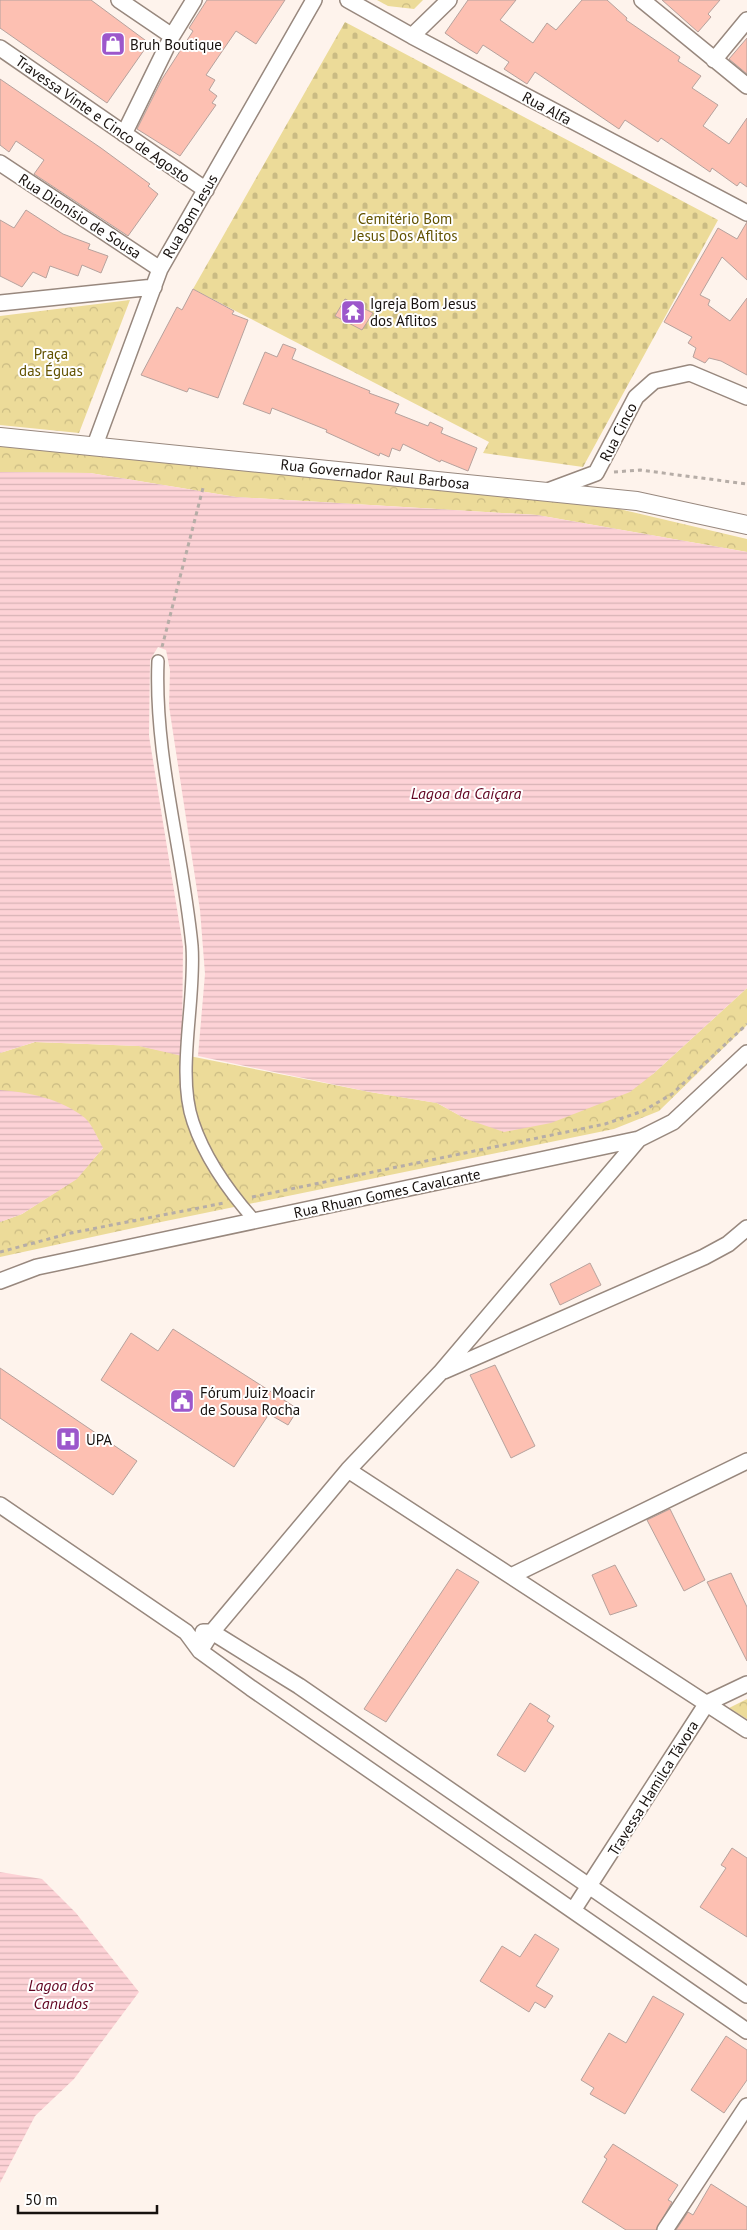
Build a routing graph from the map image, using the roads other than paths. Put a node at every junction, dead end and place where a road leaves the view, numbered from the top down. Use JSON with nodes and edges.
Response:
{"nodes":[{"id":1,"x":119,"y":0,"type":"edge"},
{"id":2,"x":194,"y":0,"type":"edge"},
{"id":3,"x":314,"y":0,"type":"edge"},
{"id":4,"x":348,"y":0,"type":"edge"},
{"id":5,"x":449,"y":0,"type":"edge"},
{"id":6,"x":642,"y":0,"type":"edge"},
{"id":7,"x":747,"y":20,"type":"edge"},
{"id":8,"x":172,"y":36,"type":"junction"},
{"id":9,"x":412,"y":36,"type":"junction"},
{"id":10,"x":0,"y":48,"type":"edge"},
{"id":11,"x":714,"y":60,"type":"junction"},
{"id":12,"x":747,"y":86,"type":"edge"},
{"id":13,"x":124,"y":134,"type":"junction"},
{"id":14,"x":0,"y":163,"type":"edge"},
{"id":15,"x":206,"y":190,"type":"junction"},
{"id":16,"x":747,"y":214,"type":"edge"},
{"id":17,"x":160,"y":269,"type":"junction"},
{"id":18,"x":154,"y":288,"type":"junction"},
{"id":19,"x":0,"y":303,"type":"edge"},
{"id":20,"x":747,"y":397,"type":"edge"},
{"id":21,"x":0,"y":436,"type":"edge"},
{"id":22,"x":95,"y":445,"type":"junction"},
{"id":23,"x":544,"y":493,"type":"junction"},
{"id":24,"x":747,"y":525,"type":"edge"},
{"id":25,"x":158,"y":661,"type":"road end"},
{"id":26,"x":745,"y":1059,"type":"edge"},
{"id":27,"x":639,"y":1140,"type":"junction"},
{"id":28,"x":255,"y":1221,"type":"junction"},
{"id":29,"x":747,"y":1228,"type":"edge"},
{"id":30,"x":0,"y":1281,"type":"edge"},
{"id":31,"x":440,"y":1373,"type":"junction"},
{"id":32,"x":747,"y":1461,"type":"edge"},
{"id":33,"x":348,"y":1470,"type":"junction"},
{"id":34,"x":0,"y":1505,"type":"edge"},
{"id":35,"x":511,"y":1576,"type":"junction"},
{"id":36,"x":186,"y":1632,"type":"junction"},
{"id":37,"x":212,"y":1632,"type":"junction"},
{"id":38,"x":200,"y":1651,"type":"junction"},
{"id":39,"x":747,"y":1684,"type":"edge"},
{"id":40,"x":707,"y":1703,"type":"junction"},
{"id":41,"x":747,"y":1730,"type":"edge"},
{"id":42,"x":591,"y":1887,"type":"junction"},
{"id":43,"x":574,"y":1909,"type":"junction"},
{"id":44,"x":747,"y":1995,"type":"edge"},
{"id":45,"x":747,"y":2031,"type":"edge"},
{"id":46,"x":747,"y":2106,"type":"edge"},
{"id":47,"x":665,"y":2230,"type":"edge"}],
"edges":[{"from":1,"to":8,"type":"street"},
{"from":2,"to":8,"type":"street"},
{"from":3,"to":15,"type":"street","name":"Rua Bom Jesus"},
{"from":4,"to":9,"type":"street","name":"Rua Alfa"},
{"from":5,"to":9,"type":"street"},
{"from":6,"to":11,"type":"street"},
{"from":7,"to":11,"type":"street"},
{"from":8,"to":13,"type":"street"},
{"from":9,"to":16,"type":"street","name":"Rua Alfa"},
{"from":10,"to":13,"type":"street","name":"Travessa Vinte e Cinco de Agosto"},
{"from":11,"to":12,"type":"street"},
{"from":13,"to":15,"type":"street","name":"Travessa Vinte e Cinco de Agosto"},
{"from":14,"to":17,"type":"street","name":"Rua Dionísio de Sousa"},
{"from":15,"to":17,"type":"street","name":"Rua Bom Jesus"},
{"from":17,"to":18,"type":"street","name":"Rua Bom Jesus"},
{"from":18,"to":19,"type":"street"},
{"from":18,"to":22,"type":"street","name":"Rua Bom Jesus"},
{"from":20,"to":23,"type":"street","name":"Rua Cinco"},
{"from":21,"to":22,"type":"street","name":"Rua Governador Raul Barbosa"},
{"from":22,"to":23,"type":"street","name":"Rua Governador Raul Barbosa"},
{"from":23,"to":24,"type":"street","name":"Rua Governador Raul Barbosa"},
{"from":25,"to":28,"type":"street"},
{"from":26,"to":27,"type":"street","name":"Rua Rhuan Gomes Cavalcante"},
{"from":27,"to":28,"type":"street","name":"Rua Rhuan Gomes Cavalcante"},
{"from":27,"to":31,"type":"street"},
{"from":28,"to":30,"type":"street","name":"Rua Rhuan Gomes Cavalcante"},
{"from":29,"to":31,"type":"street"},
{"from":31,"to":33,"type":"street"},
{"from":32,"to":35,"type":"street"},
{"from":33,"to":35,"type":"street"},
{"from":33,"to":37,"type":"street"},
{"from":34,"to":36,"type":"street"},
{"from":35,"to":40,"type":"street"},
{"from":36,"to":37,"type":"street"},
{"from":36,"to":38,"type":"street"},
{"from":37,"to":38,"type":"street"},
{"from":37,"to":42,"type":"street"},
{"from":38,"to":43,"type":"street"},
{"from":39,"to":40,"type":"street","name":"Travessa Hamilca Távora"},
{"from":40,"to":41,"type":"street"},
{"from":40,"to":42,"type":"street","name":"Travessa Hamilca Távora"},
{"from":42,"to":43,"type":"street","name":"Travessa Hamilca Távora"},
{"from":42,"to":44,"type":"street"},
{"from":43,"to":45,"type":"street"},
{"from":46,"to":47,"type":"street"}]}
